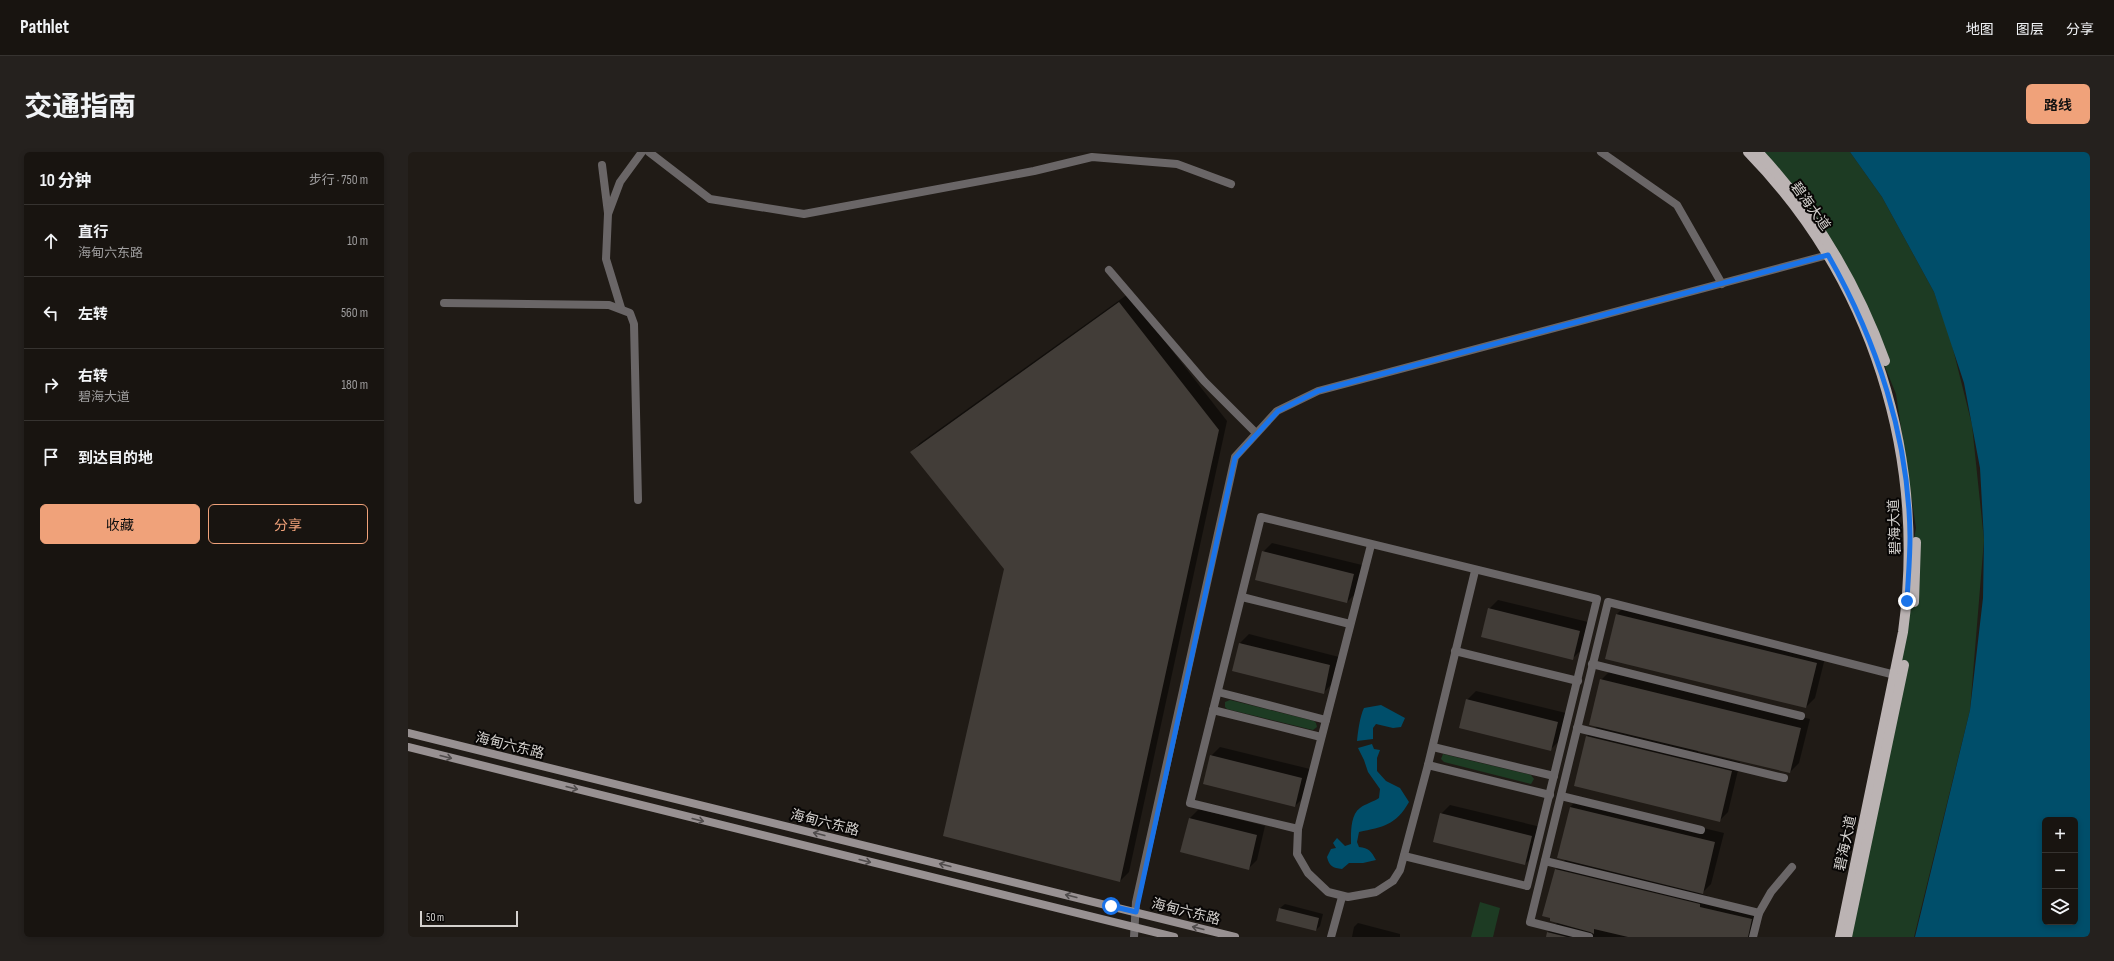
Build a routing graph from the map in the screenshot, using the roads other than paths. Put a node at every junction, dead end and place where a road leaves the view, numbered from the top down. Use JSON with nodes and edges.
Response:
{"nodes":[{"id":1,"x":642,"y":152,"type":"edge"},
{"id":2,"x":649,"y":152,"type":"edge"},
{"id":3,"x":1601,"y":152,"type":"edge"},
{"id":4,"x":1748,"y":152,"type":"edge"},
{"id":5,"x":1758,"y":152,"type":"edge"},
{"id":6,"x":602,"y":165,"type":"dead end"},
{"id":7,"x":1231,"y":184,"type":"dead end"},
{"id":8,"x":608,"y":214,"type":"junction"},
{"id":9,"x":1828,"y":255,"type":"junction"},
{"id":10,"x":1109,"y":270,"type":"dead end"},
{"id":11,"x":1722,"y":284,"type":"junction"},
{"id":12,"x":444,"y":303,"type":"dead end"},
{"id":13,"x":621,"y":308,"type":"junction"},
{"id":14,"x":1256,"y":433,"type":"junction"},
{"id":15,"x":638,"y":500,"type":"dead end"},
{"id":16,"x":1371,"y":545,"type":"junction"},
{"id":17,"x":1475,"y":571,"type":"junction"},
{"id":18,"x":1242,"y":597,"type":"junction"},
{"id":19,"x":1597,"y":599,"type":"junction"},
{"id":20,"x":1608,"y":602,"type":"junction"},
{"id":21,"x":1350,"y":624,"type":"junction"},
{"id":22,"x":1455,"y":651,"type":"junction"},
{"id":23,"x":1592,"y":664,"type":"junction"},
{"id":24,"x":1898,"y":676,"type":"junction"},
{"id":25,"x":1578,"y":681,"type":"junction"},
{"id":26,"x":1218,"y":692,"type":"junction"},
{"id":27,"x":1213,"y":710,"type":"junction"},
{"id":28,"x":1800,"y":716,"type":"dead end"},
{"id":29,"x":1326,"y":720,"type":"junction"},
{"id":30,"x":1577,"y":728,"type":"junction"},
{"id":31,"x":408,"y":733,"type":"edge"},
{"id":32,"x":1321,"y":737,"type":"junction"},
{"id":33,"x":408,"y":747,"type":"edge"},
{"id":34,"x":1433,"y":747,"type":"junction"},
{"id":35,"x":1428,"y":765,"type":"junction"},
{"id":36,"x":1554,"y":776,"type":"junction"},
{"id":37,"x":1784,"y":778,"type":"dead end"},
{"id":38,"x":1550,"y":795,"type":"junction"},
{"id":39,"x":1561,"y":796,"type":"junction"},
{"id":40,"x":1298,"y":829,"type":"junction"},
{"id":41,"x":1701,"y":830,"type":"dead end"},
{"id":42,"x":1404,"y":856,"type":"junction"},
{"id":43,"x":1545,"y":861,"type":"junction"},
{"id":44,"x":1792,"y":867,"type":"dead end"},
{"id":45,"x":1342,"y":897,"type":"junction"},
{"id":46,"x":1136,"y":912,"type":"junction"},
{"id":47,"x":1759,"y":913,"type":"junction"},
{"id":48,"x":1134,"y":927,"type":"junction"},
{"id":49,"x":1134,"y":937,"type":"edge"},
{"id":50,"x":1174,"y":937,"type":"edge"},
{"id":51,"x":1235,"y":937,"type":"edge"},
{"id":52,"x":1332,"y":937,"type":"edge"},
{"id":53,"x":1589,"y":937,"type":"edge"},
{"id":54,"x":1753,"y":937,"type":"edge"},
{"id":55,"x":1840,"y":937,"type":"edge"},
{"id":56,"x":1847,"y":937,"type":"edge"}],
"edges":[{"from":1,"to":8,"type":"street"},
{"from":2,"to":7,"type":"street"},
{"from":3,"to":11,"type":"street"},
{"from":4,"to":9,"type":"main road","name":"碧海大道"},
{"from":5,"to":24,"type":"main road","name":"碧海大道"},
{"from":6,"to":8,"type":"street"},
{"from":8,"to":13,"type":"street"},
{"from":9,"to":11,"type":"street"},
{"from":9,"to":24,"type":"main road","name":"碧海大道"},
{"from":10,"to":14,"type":"street"},
{"from":11,"to":14,"type":"street"},
{"from":12,"to":13,"type":"street"},
{"from":13,"to":15,"type":"street"},
{"from":14,"to":46,"type":"street"},
{"from":16,"to":17,"type":"street"},
{"from":16,"to":18,"type":"street"},
{"from":16,"to":21,"type":"street"},
{"from":17,"to":19,"type":"street"},
{"from":17,"to":22,"type":"street"},
{"from":18,"to":21,"type":"street"},
{"from":18,"to":26,"type":"street"},
{"from":19,"to":20,"type":"street"},
{"from":19,"to":25,"type":"street"},
{"from":20,"to":23,"type":"street"},
{"from":20,"to":24,"type":"street"},
{"from":21,"to":29,"type":"street"},
{"from":22,"to":25,"type":"street"},
{"from":22,"to":34,"type":"street"},
{"from":23,"to":28,"type":"street"},
{"from":23,"to":30,"type":"street"},
{"from":24,"to":55,"type":"main road","name":"碧海大道"},
{"from":24,"to":56,"type":"main road","name":"碧海大道"},
{"from":25,"to":36,"type":"street"},
{"from":26,"to":27,"type":"street"},
{"from":26,"to":29,"type":"street"},
{"from":27,"to":32,"type":"street"},
{"from":27,"to":40,"type":"street"},
{"from":29,"to":32,"type":"street"},
{"from":30,"to":37,"type":"street"},
{"from":30,"to":39,"type":"street"},
{"from":46,"to":31,"type":"main road","name":"海甸六东路","one_way":true},
{"from":32,"to":40,"type":"street"},
{"from":33,"to":48,"type":"main road","name":"海甸六东路","one_way":true},
{"from":34,"to":35,"type":"street"},
{"from":34,"to":36,"type":"street"},
{"from":35,"to":38,"type":"street"},
{"from":35,"to":42,"type":"street"},
{"from":36,"to":38,"type":"street"},
{"from":38,"to":42,"type":"street"},
{"from":39,"to":41,"type":"street"},
{"from":39,"to":43,"type":"street"},
{"from":40,"to":45,"type":"street"},
{"from":42,"to":45,"type":"street"},
{"from":43,"to":47,"type":"street"},
{"from":43,"to":53,"type":"street"},
{"from":44,"to":47,"type":"street"},
{"from":45,"to":52,"type":"street"},
{"from":46,"to":48,"type":"street"},
{"from":51,"to":46,"type":"main road","name":"海甸六东路","one_way":true},
{"from":47,"to":54,"type":"street"},
{"from":48,"to":49,"type":"street"},
{"from":48,"to":50,"type":"main road","name":"海甸六东路"}]}
